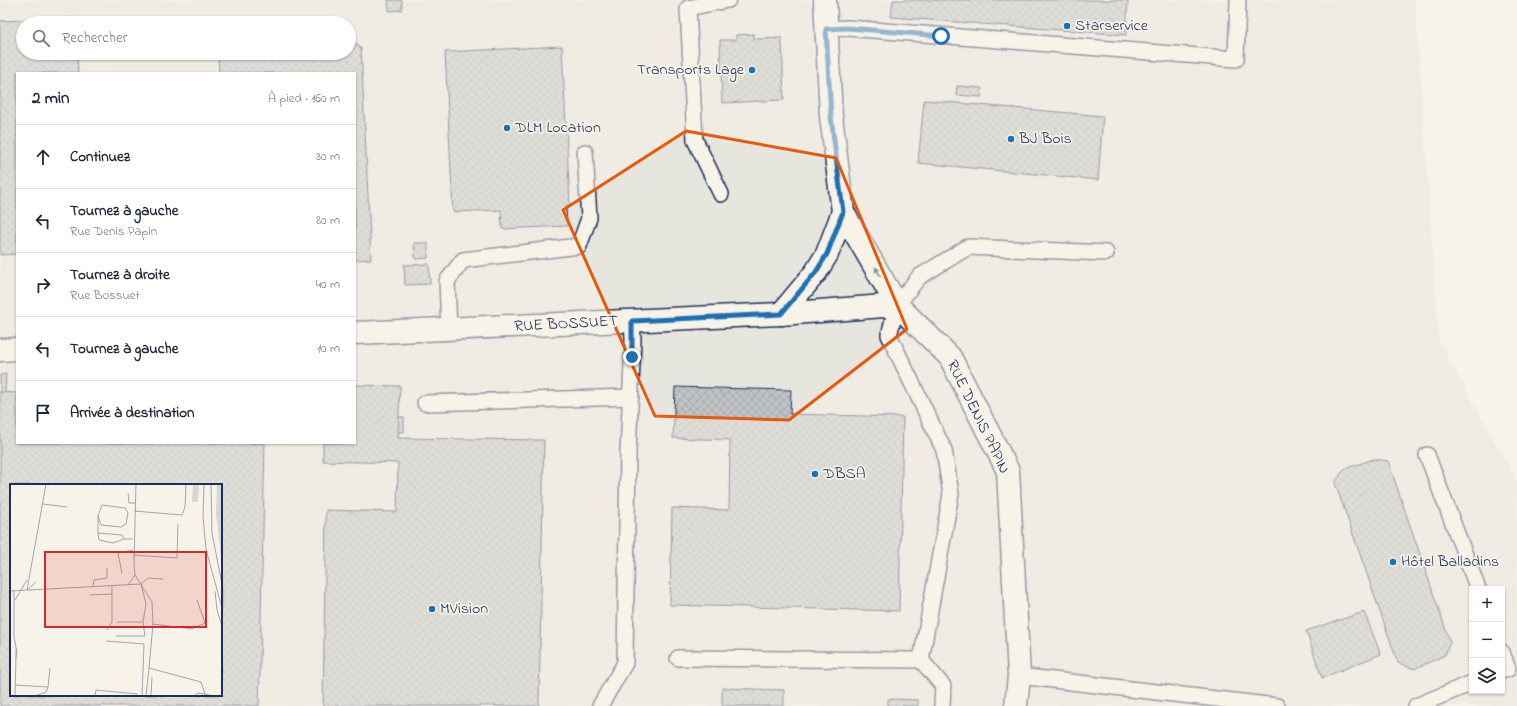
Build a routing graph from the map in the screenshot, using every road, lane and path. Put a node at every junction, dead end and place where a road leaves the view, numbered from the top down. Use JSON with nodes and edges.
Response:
{"nodes":[{"id":1,"x":728,"y":0,"type":"edge"},
{"id":2,"x":825,"y":0,"type":"edge"},
{"id":3,"x":1238,"y":0,"type":"edge"},
{"id":4,"x":826,"y":29,"type":"junction"},
{"id":5,"x":585,"y":152,"type":"dead end"},
{"id":6,"x":721,"y":194,"type":"dead end"},
{"id":7,"x":843,"y":212,"type":"junction"},
{"id":8,"x":1106,"y":253,"type":"dead end"},
{"id":9,"x":897,"y":305,"type":"junction"},
{"id":10,"x":781,"y":314,"type":"junction"},
{"id":11,"x":632,"y":321,"type":"junction"},
{"id":12,"x":449,"y":330,"type":"junction"},
{"id":13,"x":356,"y":333,"type":"edge"},
{"id":14,"x":0,"y":350,"type":"edge"},
{"id":15,"x":16,"y":350,"type":"edge"},
{"id":16,"x":630,"y":398,"type":"junction"},
{"id":17,"x":424,"y":403,"type":"dead end"},
{"id":18,"x":1427,"y":455,"type":"dead end"},
{"id":19,"x":1477,"y":586,"type":"edge"},
{"id":20,"x":678,"y":658,"type":"dead end"},
{"id":21,"x":921,"y":660,"type":"junction"},
{"id":22,"x":1505,"y":660,"type":"edge"},
{"id":23,"x":1505,"y":670,"type":"edge"},
{"id":24,"x":1019,"y":676,"type":"junction"},
{"id":25,"x":1469,"y":684,"type":"edge"},
{"id":26,"x":600,"y":706,"type":"edge"},
{"id":27,"x":942,"y":706,"type":"edge"},
{"id":28,"x":1016,"y":706,"type":"edge"},
{"id":29,"x":1277,"y":706,"type":"edge"},
{"id":30,"x":1416,"y":706,"type":"edge"}],
"edges":[{"from":1,"to":6,"type":"lane"},
{"from":2,"to":4,"type":"street","name":"RUE DENIS PAPIN"},
{"from":3,"to":4,"type":"lane"},
{"from":4,"to":7,"type":"street","name":"RUE DENIS PAPIN"},
{"from":5,"to":12,"type":"lane"},
{"from":9,"to":7,"type":"street","name":"RUE DENIS PAPIN","one_way":true},
{"from":7,"to":10,"type":"street","name":"RUE DENIS PAPIN"},
{"from":8,"to":9,"type":"lane"},
{"from":9,"to":10,"type":"street","name":"RUE BOSSUET"},
{"from":9,"to":21,"type":"lane"},
{"from":9,"to":24,"type":"street","name":"RUE DENIS PAPIN"},
{"from":10,"to":11,"type":"street","name":"RUE BOSSUET"},
{"from":11,"to":12,"type":"street","name":"RUE BOSSUET"},
{"from":11,"to":16,"type":"lane"},
{"from":12,"to":13,"type":"street","name":"RUE BOSSUET"},
{"from":14,"to":15,"type":"street"},
{"from":16,"to":17,"type":"lane"},
{"from":16,"to":26,"type":"lane"},
{"from":18,"to":19,"type":"lane"},
{"from":20,"to":21,"type":"lane"},
{"from":21,"to":27,"type":"lane"},
{"from":22,"to":23,"type":"lane"},
{"from":24,"to":28,"type":"street","name":"RUE DENIS PAPIN"},
{"from":24,"to":29,"type":"lane"},
{"from":25,"to":30,"type":"lane"}]}
